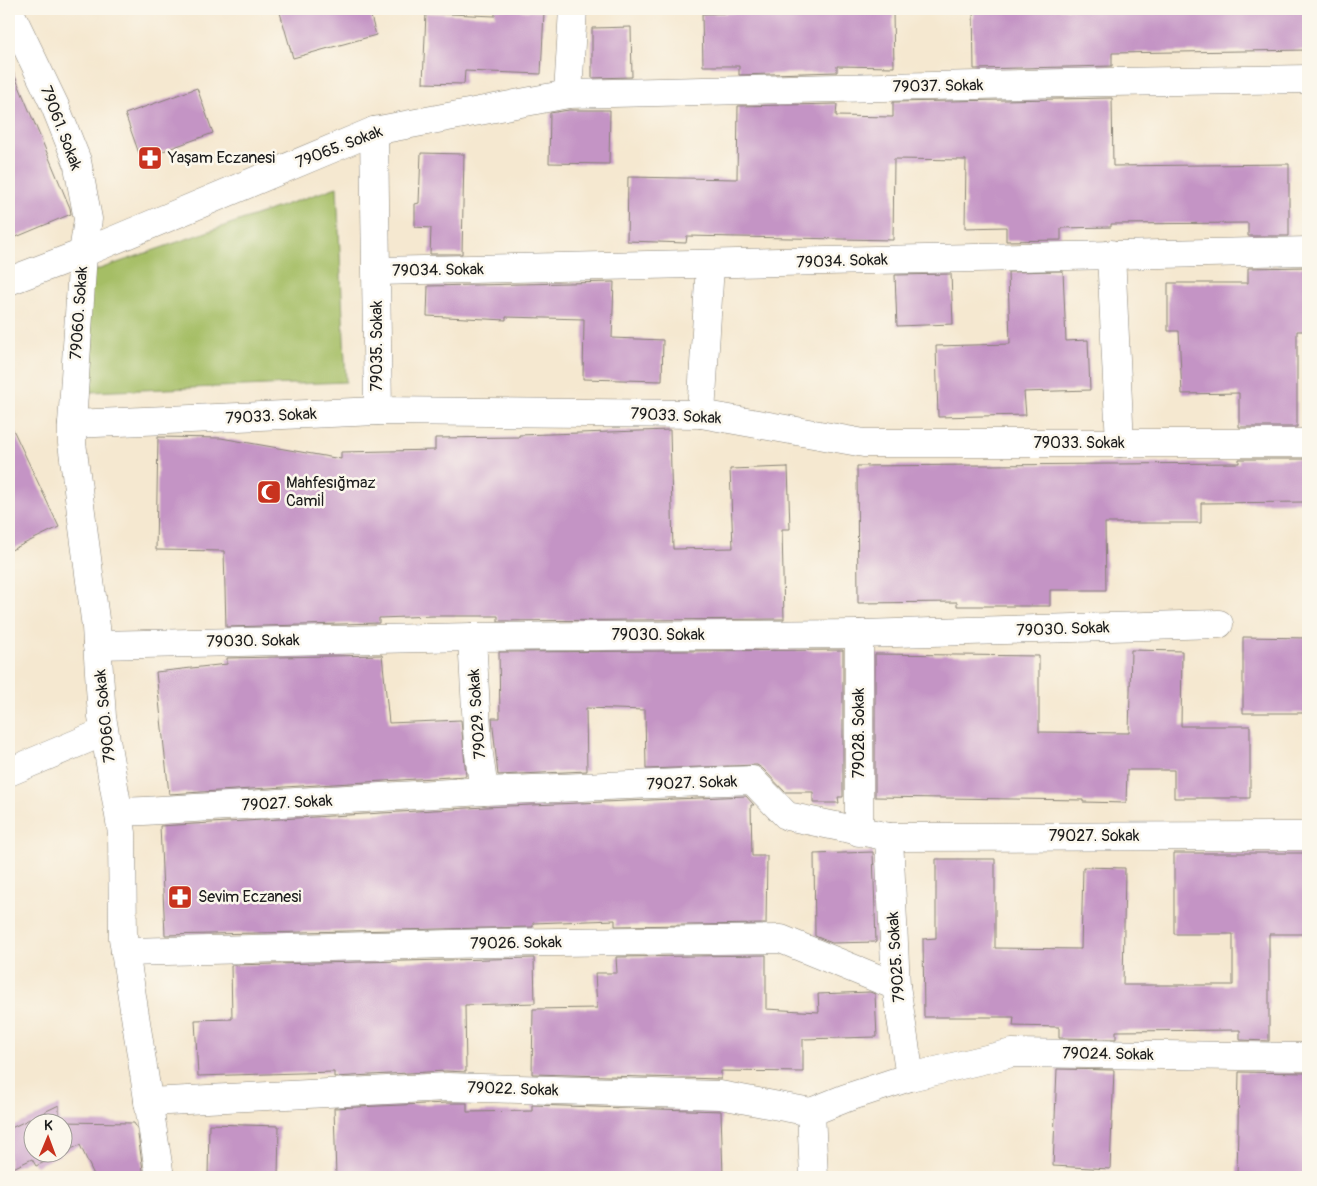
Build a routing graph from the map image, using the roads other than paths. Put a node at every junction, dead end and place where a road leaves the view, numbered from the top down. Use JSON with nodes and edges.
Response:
{"nodes":[{"id":1,"x":573,"y":9,"type":"edge"},
{"id":2,"x":9,"y":10,"type":"edge"},
{"id":3,"x":1308,"y":79,"type":"edge"},
{"id":4,"x":568,"y":94,"type":"junction"},
{"id":5,"x":374,"y":130,"type":"junction"},
{"id":6,"x":1308,"y":252,"type":"edge"},
{"id":7,"x":83,"y":253,"type":"junction"},
{"id":8,"x":1111,"y":254,"type":"junction"},
{"id":9,"x":710,"y":265,"type":"junction"},
{"id":10,"x":377,"y":271,"type":"junction"},
{"id":11,"x":9,"y":281,"type":"edge"},
{"id":12,"x":378,"y":411,"type":"junction"},
{"id":13,"x":701,"y":414,"type":"junction"},
{"id":14,"x":72,"y":424,"type":"junction"},
{"id":15,"x":1120,"y":443,"type":"junction"},
{"id":16,"x":1308,"y":443,"type":"edge"},
{"id":17,"x":1219,"y":624,"type":"dead end"},
{"id":18,"x":859,"y":634,"type":"junction"},
{"id":19,"x":472,"y":637,"type":"junction"},
{"id":20,"x":97,"y":645,"type":"junction"},
{"id":21,"x":104,"y":732,"type":"junction"},
{"id":22,"x":9,"y":772,"type":"edge"},
{"id":23,"x":484,"y":791,"type":"junction"},
{"id":24,"x":119,"y":812,"type":"junction"},
{"id":25,"x":859,"y":832,"type":"junction"},
{"id":26,"x":1308,"y":836,"type":"edge"},
{"id":27,"x":889,"y":837,"type":"junction"},
{"id":28,"x":125,"y":952,"type":"junction"},
{"id":29,"x":896,"y":986,"type":"junction"},
{"id":30,"x":1308,"y":1057,"type":"edge"},
{"id":31,"x":910,"y":1077,"type":"junction"},
{"id":32,"x":148,"y":1102,"type":"junction"},
{"id":33,"x":811,"y":1112,"type":"junction"},
{"id":34,"x":160,"y":1177,"type":"edge"},
{"id":35,"x":814,"y":1177,"type":"edge"}],
"edges":[{"from":1,"to":4,"type":"street"},
{"from":2,"to":7,"type":"street","name":"79061. Sokak"},
{"from":3,"to":4,"type":"street","name":"79037. Sokak"},
{"from":4,"to":5,"type":"street","name":"79065. Sokak"},
{"from":5,"to":7,"type":"street","name":"79065. Sokak"},
{"from":5,"to":10,"type":"street","name":"79035. Sokak"},
{"from":6,"to":8,"type":"street","name":"79034. Sokak"},
{"from":7,"to":11,"type":"street","name":"79065. Sokak"},
{"from":7,"to":14,"type":"street","name":"79060. Sokak"},
{"from":8,"to":9,"type":"street","name":"79034. Sokak"},
{"from":8,"to":15,"type":"street"},
{"from":9,"to":10,"type":"street","name":"79034. Sokak"},
{"from":9,"to":13,"type":"street"},
{"from":10,"to":12,"type":"street","name":"79035. Sokak"},
{"from":12,"to":13,"type":"street","name":"79033. Sokak"},
{"from":12,"to":14,"type":"street","name":"79033. Sokak"},
{"from":13,"to":15,"type":"street","name":"79033. Sokak"},
{"from":14,"to":20,"type":"street","name":"79060. Sokak"},
{"from":15,"to":16,"type":"street","name":"79033. Sokak"},
{"from":17,"to":18,"type":"street","name":"79030. Sokak"},
{"from":18,"to":19,"type":"street","name":"79030. Sokak"},
{"from":18,"to":25,"type":"street","name":"79028. Sokak"},
{"from":19,"to":20,"type":"street","name":"79030. Sokak"},
{"from":19,"to":23,"type":"street","name":"79029. Sokak"},
{"from":20,"to":21,"type":"street","name":"79060. Sokak"},
{"from":21,"to":22,"type":"street"},
{"from":21,"to":24,"type":"street","name":"79060. Sokak"},
{"from":23,"to":24,"type":"street","name":"79027. Sokak"},
{"from":23,"to":25,"type":"street","name":"79027. Sokak"},
{"from":24,"to":28,"type":"street","name":"79060. Sokak"},
{"from":25,"to":27,"type":"street","name":"79027. Sokak"},
{"from":26,"to":27,"type":"street","name":"79027. Sokak"},
{"from":27,"to":29,"type":"street","name":"79025. Sokak"},
{"from":28,"to":29,"type":"street","name":"79026. Sokak"},
{"from":28,"to":32,"type":"street","name":"79060. Sokak"},
{"from":29,"to":31,"type":"street","name":"79025. Sokak"},
{"from":30,"to":31,"type":"street","name":"79024. Sokak"},
{"from":31,"to":33,"type":"street","name":"79024. Sokak"},
{"from":32,"to":33,"type":"street","name":"79022. Sokak"},
{"from":32,"to":34,"type":"street","name":"79060. Sokak"},
{"from":33,"to":35,"type":"street"}]}
